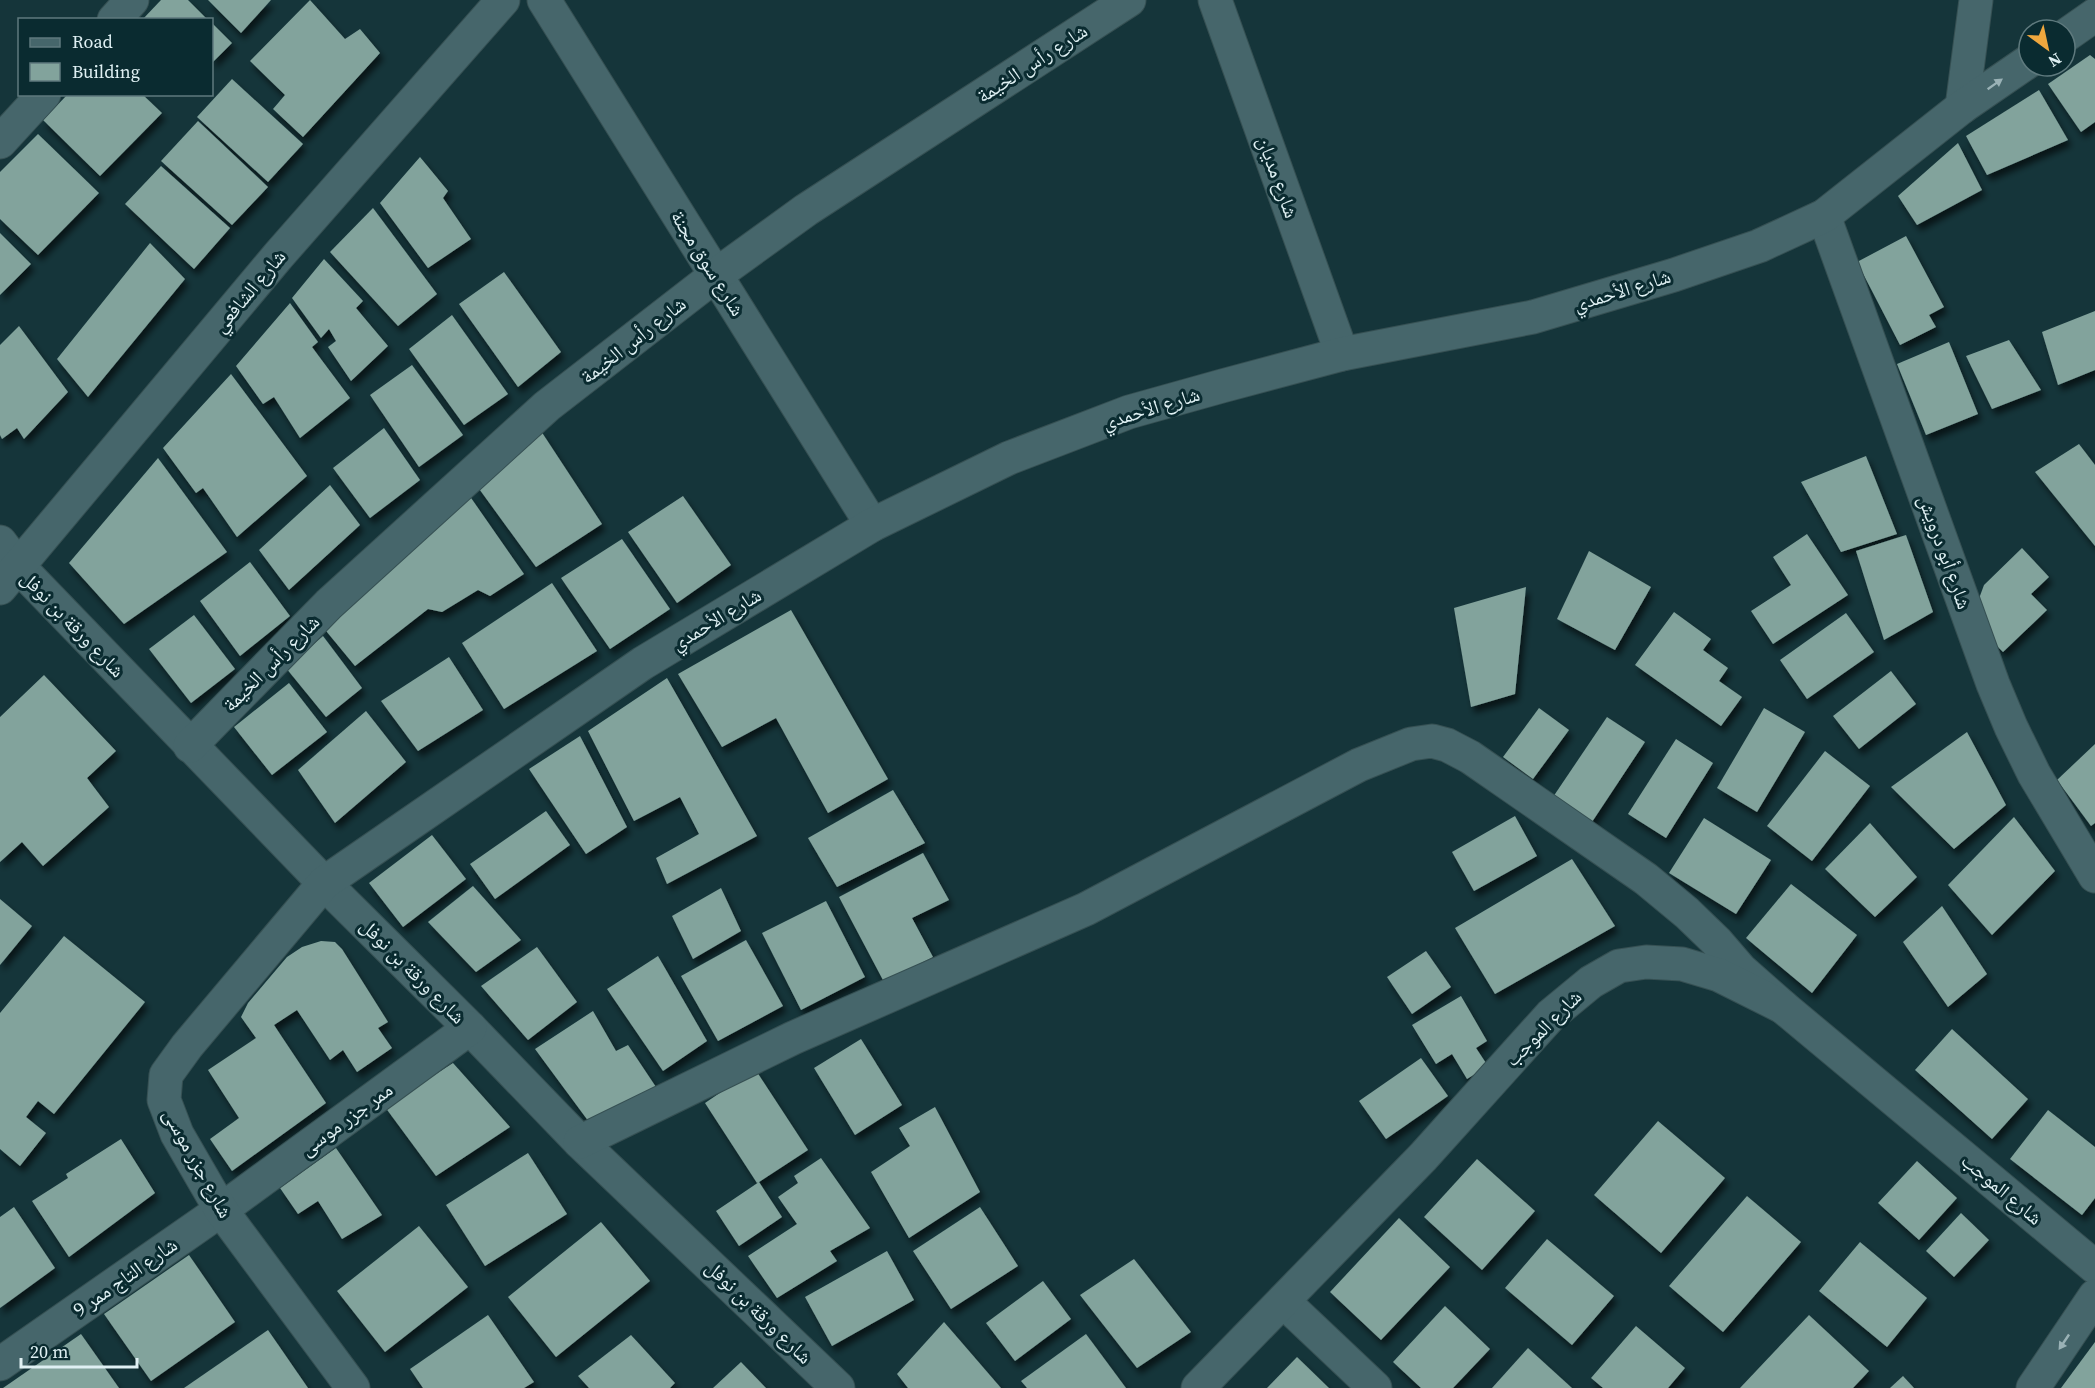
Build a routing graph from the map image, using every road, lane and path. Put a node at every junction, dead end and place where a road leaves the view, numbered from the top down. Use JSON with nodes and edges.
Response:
{"nodes":[{"id":1,"x":132,"y":0,"type":"edge"},
{"id":2,"x":504,"y":0,"type":"edge"},
{"id":3,"x":544,"y":0,"type":"edge"},
{"id":4,"x":1129,"y":0,"type":"edge"},
{"id":5,"x":1215,"y":0,"type":"edge"},
{"id":6,"x":1976,"y":0,"type":"edge"},
{"id":7,"x":2095,"y":15,"type":"edge"},
{"id":8,"x":116,"y":18,"type":"edge"},
{"id":9,"x":2077,"y":28,"type":"edge"},
{"id":10,"x":2017,"y":69,"type":"edge"},
{"id":11,"x":42,"y":96,"type":"edge"},
{"id":12,"x":1962,"y":107,"type":"junction"},
{"id":13,"x":0,"y":142,"type":"edge"},
{"id":14,"x":1824,"y":216,"type":"junction"},
{"id":15,"x":716,"y":275,"type":"junction"},
{"id":16,"x":1342,"y":354,"type":"junction"},
{"id":17,"x":872,"y":525,"type":"junction"},
{"id":18,"x":6,"y":566,"type":"edge"},
{"id":19,"x":190,"y":746,"type":"junction"},
{"id":20,"x":2095,"y":876,"type":"edge"},
{"id":21,"x":324,"y":883,"type":"junction"},
{"id":22,"x":1783,"y":1007,"type":"junction"},
{"id":23,"x":470,"y":1028,"type":"junction"},
{"id":24,"x":580,"y":1142,"type":"junction"},
{"id":25,"x":221,"y":1209,"type":"junction"},
{"id":26,"x":2095,"y":1267,"type":"edge"},
{"id":27,"x":2095,"y":1296,"type":"edge"},
{"id":28,"x":1283,"y":1301,"type":"junction"},
{"id":29,"x":0,"y":1365,"type":"edge"},
{"id":30,"x":353,"y":1388,"type":"edge"},
{"id":31,"x":838,"y":1388,"type":"edge"},
{"id":32,"x":1198,"y":1388,"type":"edge"},
{"id":33,"x":1375,"y":1388,"type":"edge"},
{"id":34,"x":2033,"y":1388,"type":"edge"}],
"edges":[{"from":1,"to":8,"type":"street"},
{"from":2,"to":18,"type":"street","name":"شارع الشافعي"},
{"from":3,"to":15,"type":"street","name":"شارع سوق مجنة"},
{"from":4,"to":15,"type":"street","name":"شارع رأس الخيمة"},
{"from":5,"to":16,"type":"street","name":"شارع مديان"},
{"from":6,"to":12,"type":"street"},
{"from":7,"to":9,"type":"street"},
{"from":12,"to":10,"type":"street","name":"شارع الأحمدي","one_way":true},
{"from":11,"to":13,"type":"street"},
{"from":12,"to":14,"type":"street","name":"شارع الأحمدي"},
{"from":14,"to":16,"type":"street","name":"شارع الأحمدي"},
{"from":14,"to":20,"type":"street","name":"شارع أبو درويش"},
{"from":15,"to":17,"type":"street","name":"شارع سوق مجنة"},
{"from":15,"to":19,"type":"street","name":"شارع رأس الخيمة"},
{"from":16,"to":17,"type":"street","name":"شارع الأحمدي"},
{"from":17,"to":21,"type":"street","name":"شارع الأحمدي"},
{"from":18,"to":19,"type":"street","name":"شارع ورقة بن نوفل"},
{"from":19,"to":21,"type":"street","name":"شارع ورقة بن نوفل"},
{"from":21,"to":23,"type":"street","name":"شارع ورقة بن نوفل"},
{"from":21,"to":25,"type":"street","name":"شارع جزر موسى"},
{"from":22,"to":24,"type":"street"},
{"from":22,"to":26,"type":"street","name":"شارع الموجب"},
{"from":22,"to":28,"type":"street","name":"شارع الموجب"},
{"from":23,"to":24,"type":"street","name":"شارع ورقة بن نوفل"},
{"from":23,"to":25,"type":"street","name":"ممر جزر موسى"},
{"from":24,"to":31,"type":"street","name":"شارع ورقة بن نوفل"},
{"from":25,"to":29,"type":"street","name":"شارع التاج ممر 9"},
{"from":25,"to":30,"type":"street","name":"شارع جزر موسى"},
{"from":27,"to":34,"type":"street","one_way":true},
{"from":28,"to":32,"type":"street","name":"شارع الموجب"},
{"from":28,"to":33,"type":"street"}]}
